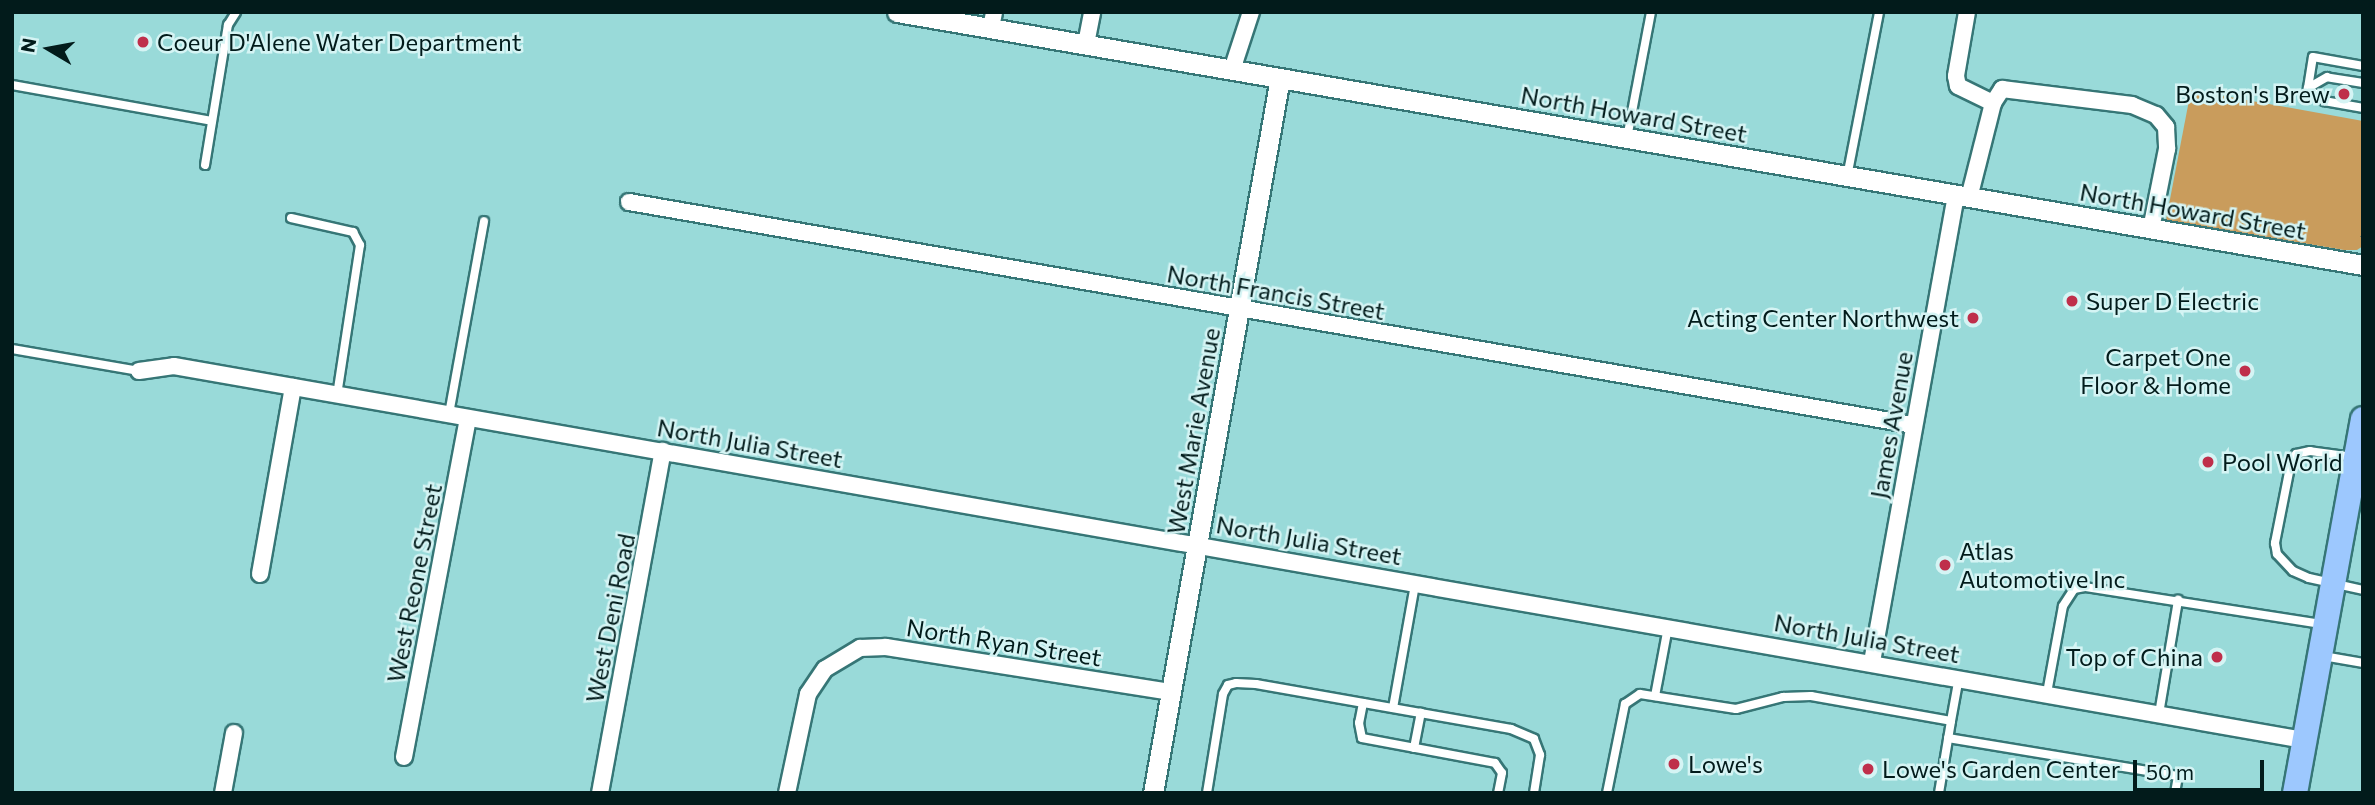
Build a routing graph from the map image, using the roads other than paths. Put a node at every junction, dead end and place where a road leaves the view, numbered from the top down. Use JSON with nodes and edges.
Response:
{"nodes":[{"id":1,"x":236,"y":12,"type":"edge"},
{"id":2,"x":897,"y":12,"type":"edge"},
{"id":3,"x":1092,"y":12,"type":"edge"},
{"id":4,"x":1251,"y":12,"type":"edge"},
{"id":5,"x":1651,"y":12,"type":"edge"},
{"id":6,"x":1879,"y":12,"type":"edge"},
{"id":7,"x":1967,"y":12,"type":"edge"},
{"id":8,"x":993,"y":20,"type":"edge"},
{"id":9,"x":1086,"y":44,"type":"junction"},
{"id":10,"x":2363,"y":66,"type":"edge"},
{"id":11,"x":1232,"y":70,"type":"junction"},
{"id":12,"x":1280,"y":78,"type":"junction"},
{"id":13,"x":2363,"y":83,"type":"edge"},
{"id":14,"x":12,"y":85,"type":"edge"},
{"id":15,"x":2308,"y":88,"type":"junction"},
{"id":16,"x":1993,"y":103,"type":"junction"},
{"id":17,"x":2363,"y":108,"type":"edge"},
{"id":18,"x":212,"y":121,"type":"junction"},
{"id":19,"x":1627,"y":138,"type":"junction"},
{"id":20,"x":205,"y":165,"type":"dead end"},
{"id":21,"x":1847,"y":177,"type":"junction"},
{"id":22,"x":1963,"y":197,"type":"junction"},
{"id":23,"x":629,"y":202,"type":"dead end"},
{"id":24,"x":291,"y":218,"type":"dead end"},
{"id":25,"x":484,"y":221,"type":"dead end"},
{"id":26,"x":2151,"y":229,"type":"junction"},
{"id":27,"x":2363,"y":265,"type":"edge"},
{"id":28,"x":1240,"y":308,"type":"junction"},
{"id":29,"x":12,"y":349,"type":"edge"},
{"id":30,"x":139,"y":371,"type":"joint"},
{"id":31,"x":293,"y":387,"type":"junction"},
{"id":32,"x":337,"y":395,"type":"junction"},
{"id":33,"x":449,"y":414,"type":"junction"},
{"id":34,"x":468,"y":418,"type":"junction"},
{"id":35,"x":2363,"y":419,"type":"edge"},
{"id":36,"x":1914,"y":425,"type":"junction"},
{"id":37,"x":663,"y":451,"type":"junction"},
{"id":38,"x":2356,"y":457,"type":"junction"},
{"id":39,"x":1198,"y":544,"type":"junction"},
{"id":40,"x":260,"y":574,"type":"dead end"},
{"id":41,"x":1415,"y":582,"type":"junction"},
{"id":42,"x":2332,"y":583,"type":"junction"},
{"id":43,"x":2363,"y":590,"type":"edge"},
{"id":44,"x":2178,"y":600,"type":"junction"},
{"id":45,"x":1668,"y":625,"type":"junction"},
{"id":46,"x":2325,"y":625,"type":"junction"},
{"id":47,"x":2320,"y":656,"type":"junction"},
{"id":48,"x":1872,"y":662,"type":"junction"},
{"id":49,"x":2363,"y":663,"type":"edge"},
{"id":50,"x":1959,"y":677,"type":"junction"},
{"id":51,"x":1171,"y":692,"type":"junction"},
{"id":52,"x":2047,"y":693,"type":"junction"},
{"id":53,"x":1655,"y":696,"type":"junction"},
{"id":54,"x":1363,"y":703,"type":"junction"},
{"id":55,"x":1393,"y":708,"type":"junction"},
{"id":56,"x":1421,"y":713,"type":"junction"},
{"id":57,"x":2159,"y":714,"type":"junction"},
{"id":58,"x":1951,"y":721,"type":"junction"},
{"id":59,"x":234,"y":733,"type":"dead end"},
{"id":60,"x":1948,"y":738,"type":"junction"},
{"id":61,"x":2304,"y":740,"type":"junction"},
{"id":62,"x":1414,"y":748,"type":"junction"},
{"id":63,"x":404,"y":757,"type":"dead end"},
{"id":64,"x":223,"y":793,"type":"edge"},
{"id":65,"x":600,"y":793,"type":"edge"},
{"id":66,"x":787,"y":793,"type":"edge"},
{"id":67,"x":1153,"y":793,"type":"edge"},
{"id":68,"x":1207,"y":793,"type":"edge"},
{"id":69,"x":1498,"y":793,"type":"edge"},
{"id":70,"x":1534,"y":793,"type":"edge"},
{"id":71,"x":1607,"y":793,"type":"edge"},
{"id":72,"x":1939,"y":793,"type":"edge"},
{"id":73,"x":2175,"y":793,"type":"edge"},
{"id":74,"x":2295,"y":793,"type":"edge"}],
"edges":[{"from":1,"to":18,"type":"lane"},
{"from":2,"to":8,"type":"street","name":"North Howard Street"},
{"from":3,"to":9,"type":"street"},
{"from":4,"to":11,"type":"street"},
{"from":5,"to":19,"type":"lane"},
{"from":6,"to":21,"type":"lane"},
{"from":7,"to":16,"type":"street"},
{"from":8,"to":9,"type":"street","name":"North Howard Street"},
{"from":9,"to":11,"type":"street","name":"North Howard Street"},
{"from":10,"to":15,"type":"lane"},
{"from":11,"to":12,"type":"street","name":"North Howard Street"},
{"from":12,"to":19,"type":"street","name":"North Howard Street"},
{"from":12,"to":28,"type":"street","name":"West Marie Avenue"},
{"from":13,"to":15,"type":"lane"},
{"from":14,"to":18,"type":"lane"},
{"from":15,"to":17,"type":"lane"},
{"from":16,"to":22,"type":"street","name":"James Avenue"},
{"from":16,"to":26,"type":"street"},
{"from":18,"to":20,"type":"lane"},
{"from":19,"to":21,"type":"street","name":"North Howard Street"},
{"from":21,"to":22,"type":"street","name":"North Howard Street"},
{"from":22,"to":26,"type":"street","name":"North Howard Street"},
{"from":22,"to":36,"type":"street","name":"James Avenue"},
{"from":23,"to":28,"type":"street","name":"North Francis Street"},
{"from":24,"to":32,"type":"lane"},
{"from":25,"to":33,"type":"lane"},
{"from":26,"to":27,"type":"street","name":"North Howard Street"},
{"from":28,"to":36,"type":"street","name":"North Francis Street"},
{"from":28,"to":39,"type":"street","name":"West Marie Avenue"},
{"from":29,"to":30,"type":"lane"},
{"from":30,"to":31,"type":"street","name":"North Julia Street"},
{"from":31,"to":32,"type":"street","name":"North Julia Street"},
{"from":31,"to":40,"type":"street"},
{"from":32,"to":33,"type":"street","name":"North Julia Street"},
{"from":33,"to":34,"type":"street","name":"North Julia Street"},
{"from":34,"to":37,"type":"street","name":"North Julia Street"},
{"from":34,"to":63,"type":"street","name":"West Reone Street"},
{"from":35,"to":38,"type":"main road"},
{"from":36,"to":48,"type":"street","name":"James Avenue"},
{"from":37,"to":39,"type":"street","name":"North Julia Street"},
{"from":37,"to":65,"type":"street","name":"West Deni Road"},
{"from":38,"to":42,"type":"main road"},
{"from":38,"to":42,"type":"lane"},
{"from":39,"to":41,"type":"street","name":"North Julia Street"},
{"from":39,"to":51,"type":"street","name":"West Marie Avenue"},
{"from":41,"to":45,"type":"street","name":"North Julia Street"},
{"from":41,"to":55,"type":"lane"},
{"from":42,"to":43,"type":"lane"},
{"from":42,"to":46,"type":"main road"},
{"from":44,"to":46,"type":"lane"},
{"from":44,"to":52,"type":"lane"},
{"from":44,"to":57,"type":"lane"},
{"from":45,"to":48,"type":"street","name":"North Julia Street"},
{"from":45,"to":53,"type":"lane"},
{"from":46,"to":47,"type":"main road"},
{"from":47,"to":49,"type":"lane"},
{"from":47,"to":61,"type":"main road"},
{"from":48,"to":50,"type":"street","name":"North Julia Street"},
{"from":50,"to":52,"type":"street","name":"North Julia Street"},
{"from":50,"to":58,"type":"lane"},
{"from":51,"to":66,"type":"street","name":"North Ryan Street"},
{"from":51,"to":67,"type":"street","name":"West Marie Avenue"},
{"from":52,"to":57,"type":"street","name":"North Julia Street"},
{"from":53,"to":58,"type":"lane"},
{"from":53,"to":71,"type":"lane"},
{"from":54,"to":55,"type":"lane"},
{"from":54,"to":62,"type":"lane"},
{"from":54,"to":68,"type":"lane"},
{"from":55,"to":56,"type":"lane"},
{"from":56,"to":62,"type":"lane"},
{"from":56,"to":70,"type":"lane"},
{"from":57,"to":61,"type":"street","name":"North Julia Street"},
{"from":58,"to":60,"type":"lane"},
{"from":59,"to":64,"type":"street"},
{"from":60,"to":72,"type":"lane"},
{"from":60,"to":73,"type":"lane"},
{"from":61,"to":74,"type":"main road"},
{"from":62,"to":69,"type":"lane"}]}
